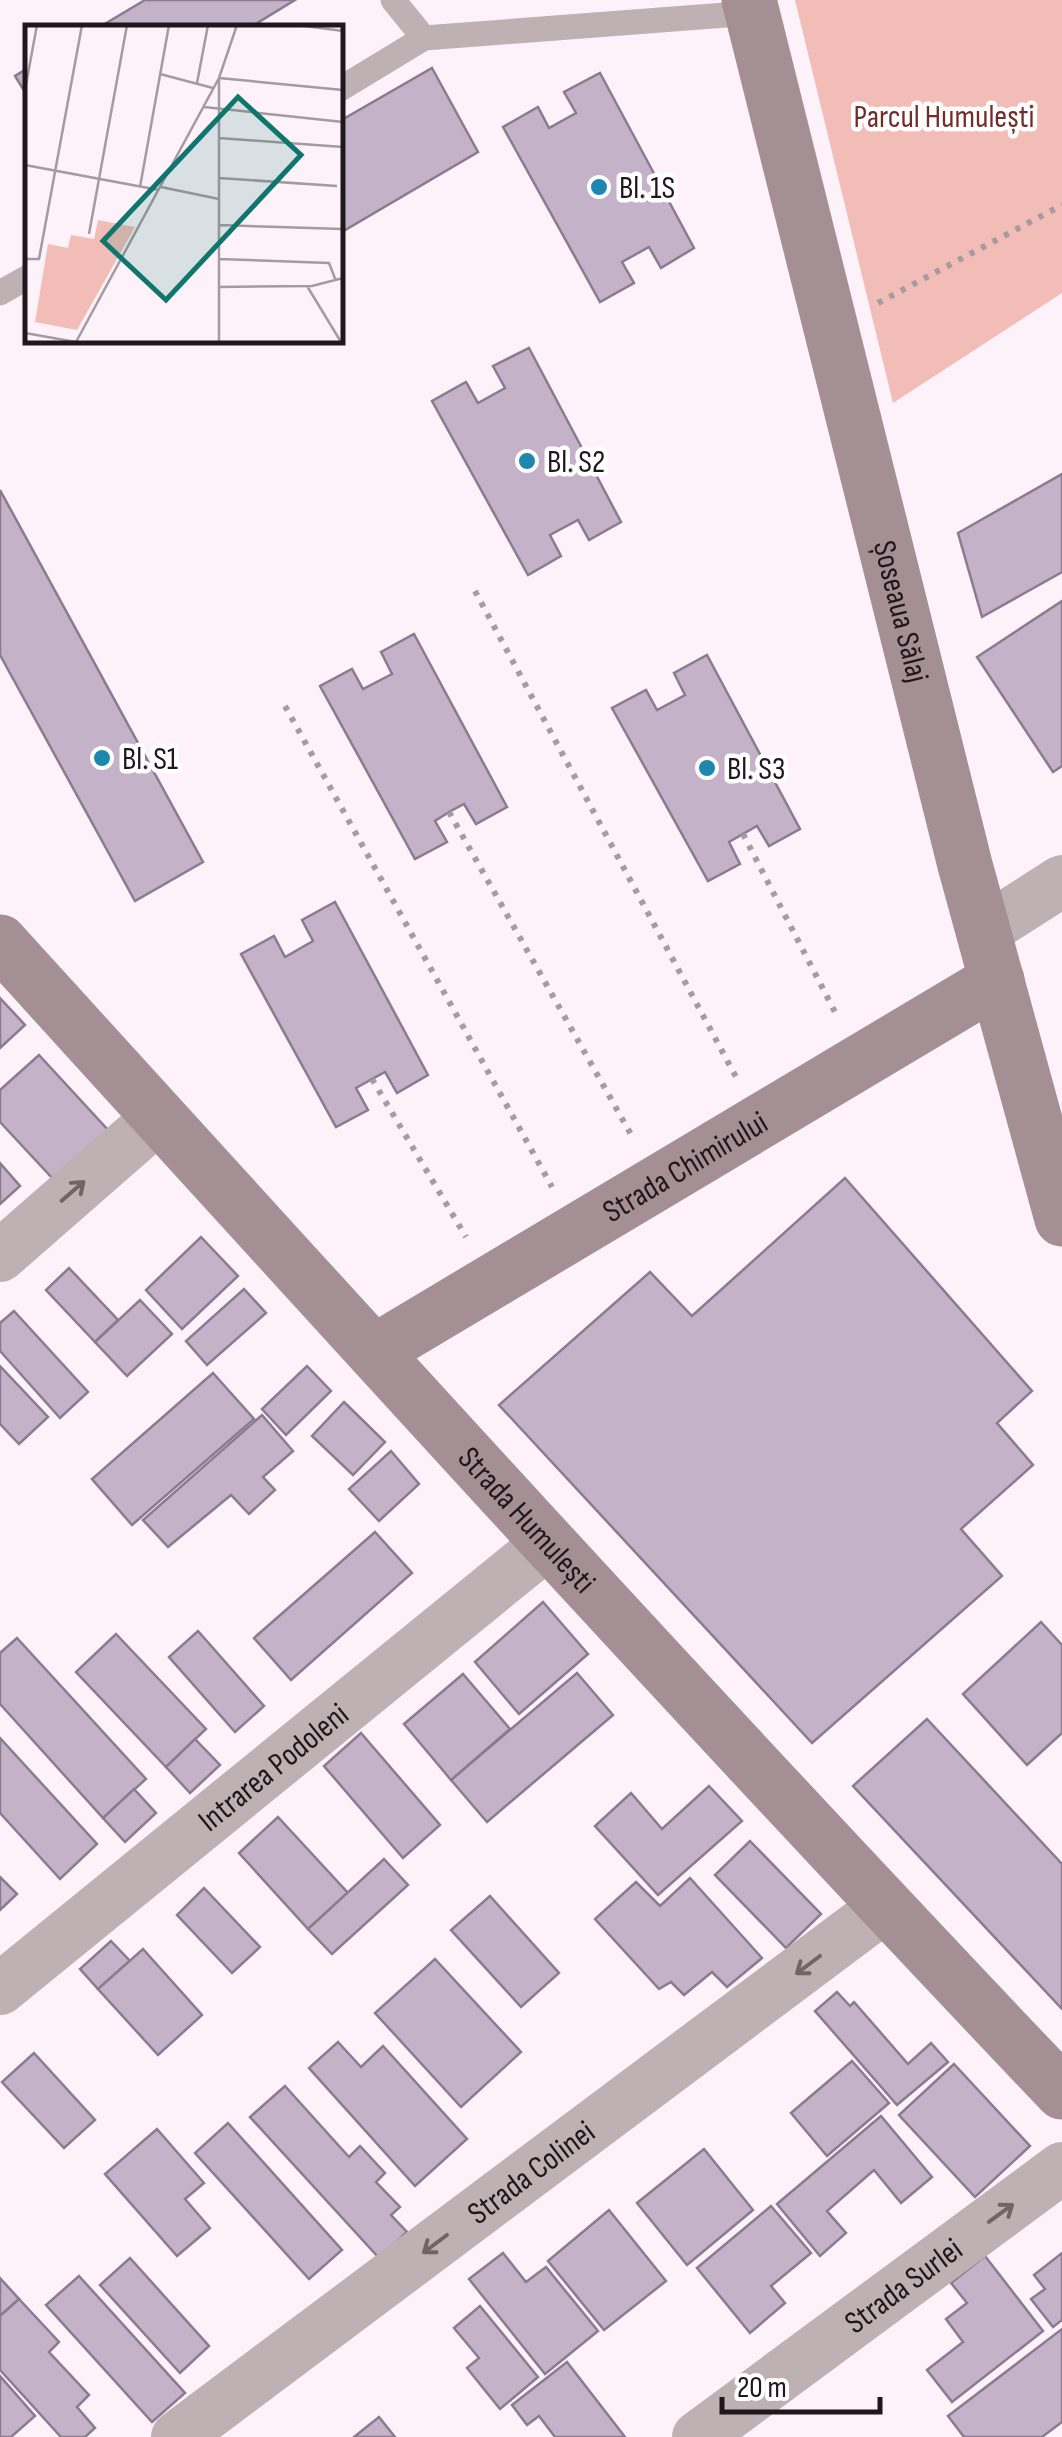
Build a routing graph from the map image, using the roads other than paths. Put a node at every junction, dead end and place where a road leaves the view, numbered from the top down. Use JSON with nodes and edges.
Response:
{"nodes":[{"id":1,"x":393,"y":0,"type":"edge"},
{"id":2,"x":750,"y":7,"type":"edge"},
{"id":3,"x":424,"y":38,"type":"junction"},
{"id":4,"x":342,"y":88,"type":"edge"},
{"id":5,"x":25,"y":278,"type":"edge"},
{"id":6,"x":0,"y":293,"type":"edge"},
{"id":7,"x":1062,"y":881,"type":"edge"},
{"id":8,"x":0,"y":942,"type":"edge"},
{"id":9,"x":990,"y":955,"type":"junction"},
{"id":10,"x":158,"y":1116,"type":"junction"},
{"id":11,"x":1062,"y":1220,"type":"edge"},
{"id":12,"x":0,"y":1256,"type":"edge"},
{"id":13,"x":374,"y":1352,"type":"junction"},
{"id":14,"x":548,"y":1543,"type":"junction"},
{"id":15,"x":886,"y":1906,"type":"junction"},
{"id":16,"x":0,"y":1989,"type":"edge"},
{"id":17,"x":1062,"y":2092,"type":"edge"},
{"id":18,"x":1062,"y":2168,"type":"edge"},
{"id":19,"x":177,"y":2437,"type":"edge"},
{"id":20,"x":698,"y":2437,"type":"edge"}],
"edges":[{"from":1,"to":3,"type":"lane"},
{"from":2,"to":3,"type":"lane"},
{"from":2,"to":9,"type":"street","name":"Șoseaua Sălaj"},
{"from":3,"to":4,"type":"lane"},
{"from":5,"to":6,"type":"lane"},
{"from":7,"to":9,"type":"street","name":"Strada Chimirului"},
{"from":8,"to":10,"type":"street","name":"Strada Humulești"},
{"from":9,"to":11,"type":"street","name":"Șoseaua Sălaj"},
{"from":9,"to":13,"type":"street","name":"Strada Chimirului"},
{"from":12,"to":10,"type":"street","one_way":true},
{"from":10,"to":13,"type":"street","name":"Strada Humulești"},
{"from":13,"to":14,"type":"street","name":"Strada Humulești"},
{"from":14,"to":15,"type":"street","name":"Strada Humulești"},
{"from":14,"to":16,"type":"street","name":"Intrarea Podoleni"},
{"from":15,"to":17,"type":"street","name":"Strada Humulești"},
{"from":15,"to":19,"type":"street","name":"Strada Colinei","one_way":true},
{"from":20,"to":18,"type":"street","name":"Strada Surlei","one_way":true}]}
